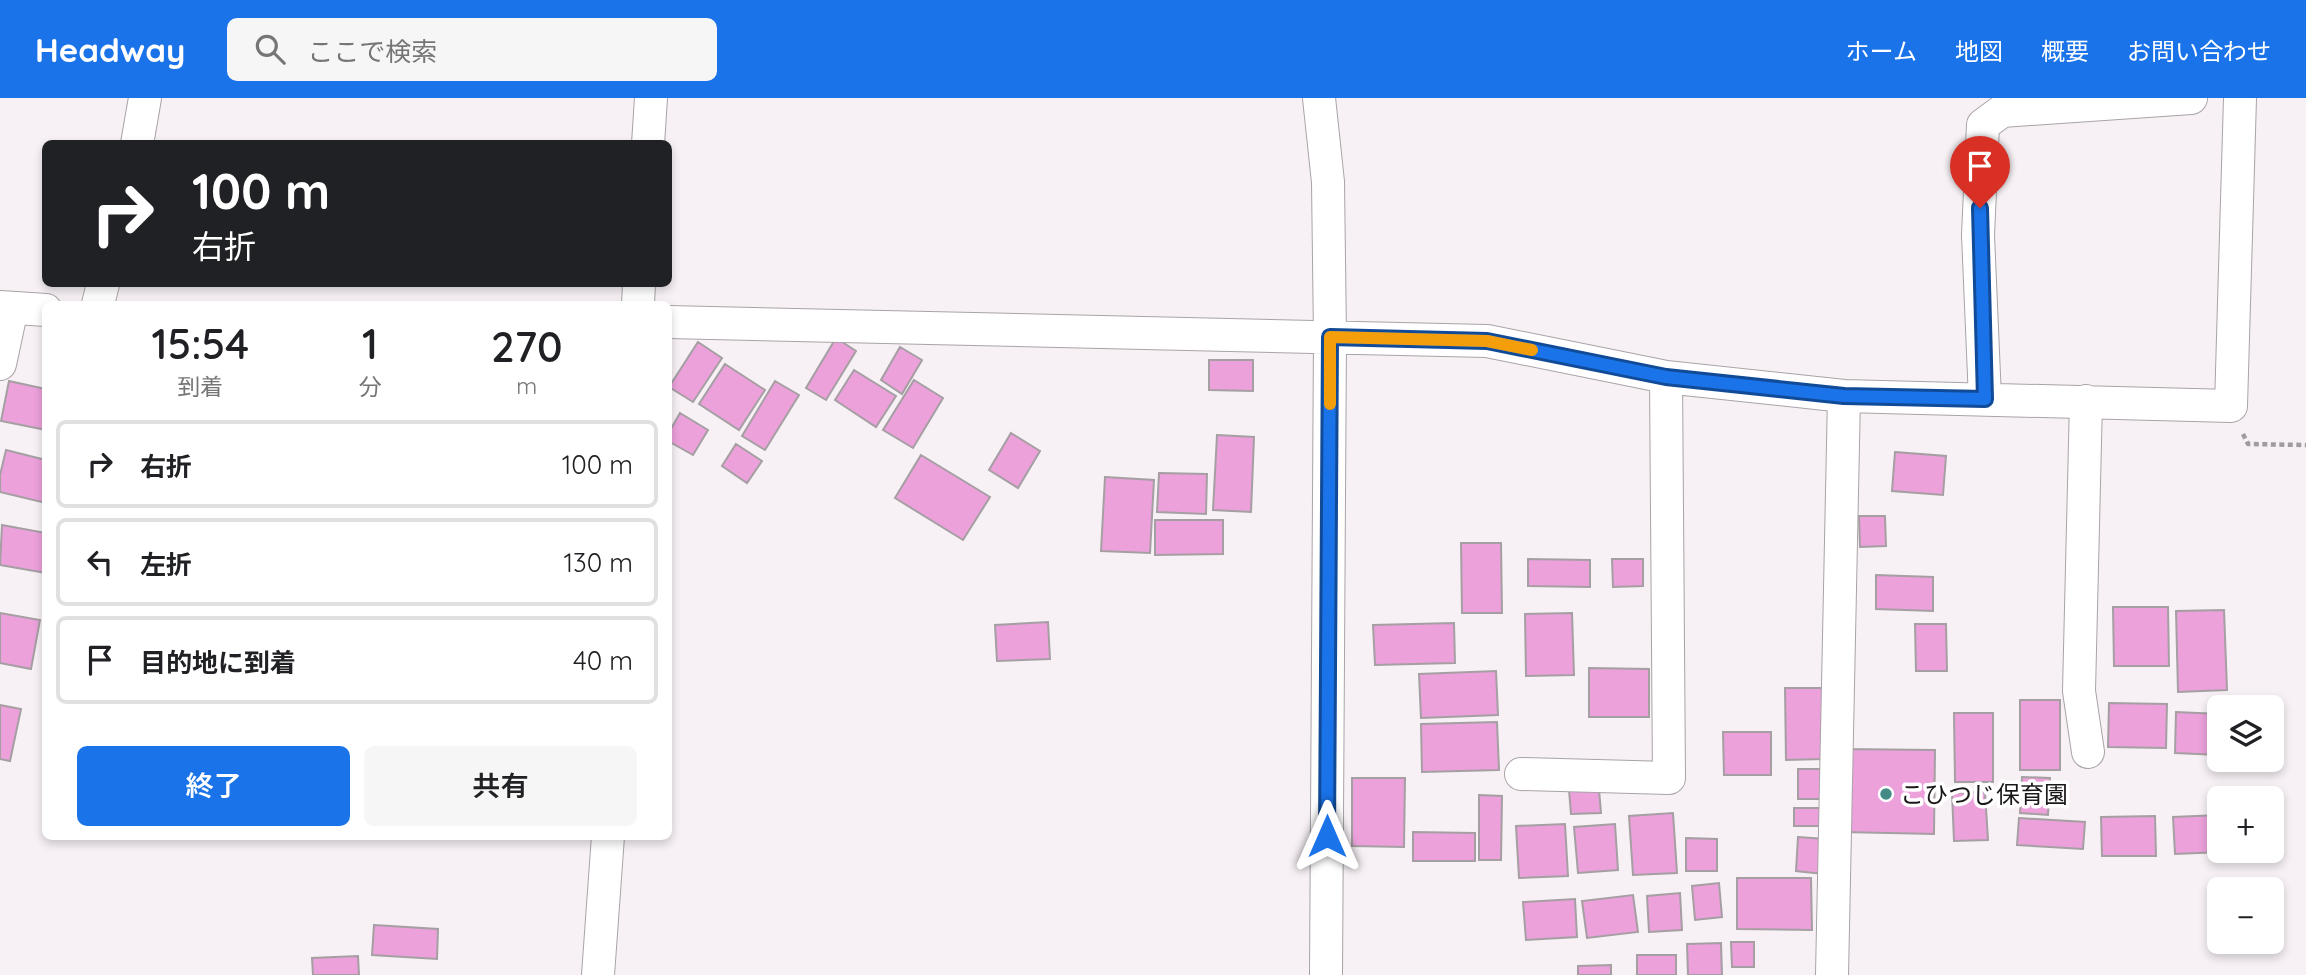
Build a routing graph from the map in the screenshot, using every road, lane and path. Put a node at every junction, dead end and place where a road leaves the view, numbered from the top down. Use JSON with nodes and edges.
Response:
{"nodes":[{"id":1,"x":145,"y":98,"type":"edge"},
{"id":2,"x":651,"y":98,"type":"edge"},
{"id":3,"x":1319,"y":98,"type":"edge"},
{"id":4,"x":2191,"y":98,"type":"edge"},
{"id":5,"x":2240,"y":98,"type":"edge"},
{"id":6,"x":138,"y":140,"type":"edge"},
{"id":7,"x":648,"y":140,"type":"edge"},
{"id":8,"x":6,"y":308,"type":"edge"},
{"id":9,"x":42,"y":310,"type":"edge"},
{"id":10,"x":672,"y":322,"type":"edge"},
{"id":11,"x":1330,"y":337,"type":"junction"},
{"id":12,"x":0,"y":364,"type":"edge"},
{"id":13,"x":1666,"y":377,"type":"junction"},
{"id":14,"x":1844,"y":396,"type":"junction"},
{"id":15,"x":1985,"y":399,"type":"junction"},
{"id":16,"x":2086,"y":401,"type":"junction"},
{"id":17,"x":2231,"y":406,"type":"junction"},
{"id":18,"x":2306,"y":445,"type":"edge"},
{"id":19,"x":2088,"y":752,"type":"dead end"},
{"id":20,"x":1521,"y":774,"type":"dead end"},
{"id":21,"x":608,"y":840,"type":"edge"},
{"id":22,"x":598,"y":975,"type":"edge"},
{"id":23,"x":1326,"y":975,"type":"edge"},
{"id":24,"x":1832,"y":975,"type":"edge"}],
"edges":[{"from":1,"to":6,"type":"street"},
{"from":2,"to":7,"type":"street"},
{"from":3,"to":11,"type":"street"},
{"from":4,"to":15,"type":"street"},
{"from":5,"to":17,"type":"street"},
{"from":8,"to":9,"type":"street"},
{"from":8,"to":12,"type":"street"},
{"from":10,"to":11,"type":"street"},
{"from":11,"to":13,"type":"street"},
{"from":11,"to":23,"type":"street"},
{"from":13,"to":14,"type":"street"},
{"from":13,"to":20,"type":"street"},
{"from":14,"to":15,"type":"street"},
{"from":14,"to":24,"type":"street"},
{"from":15,"to":16,"type":"street"},
{"from":16,"to":17,"type":"street"},
{"from":16,"to":19,"type":"street"},
{"from":17,"to":18,"type":"path"},
{"from":21,"to":22,"type":"street"}]}
